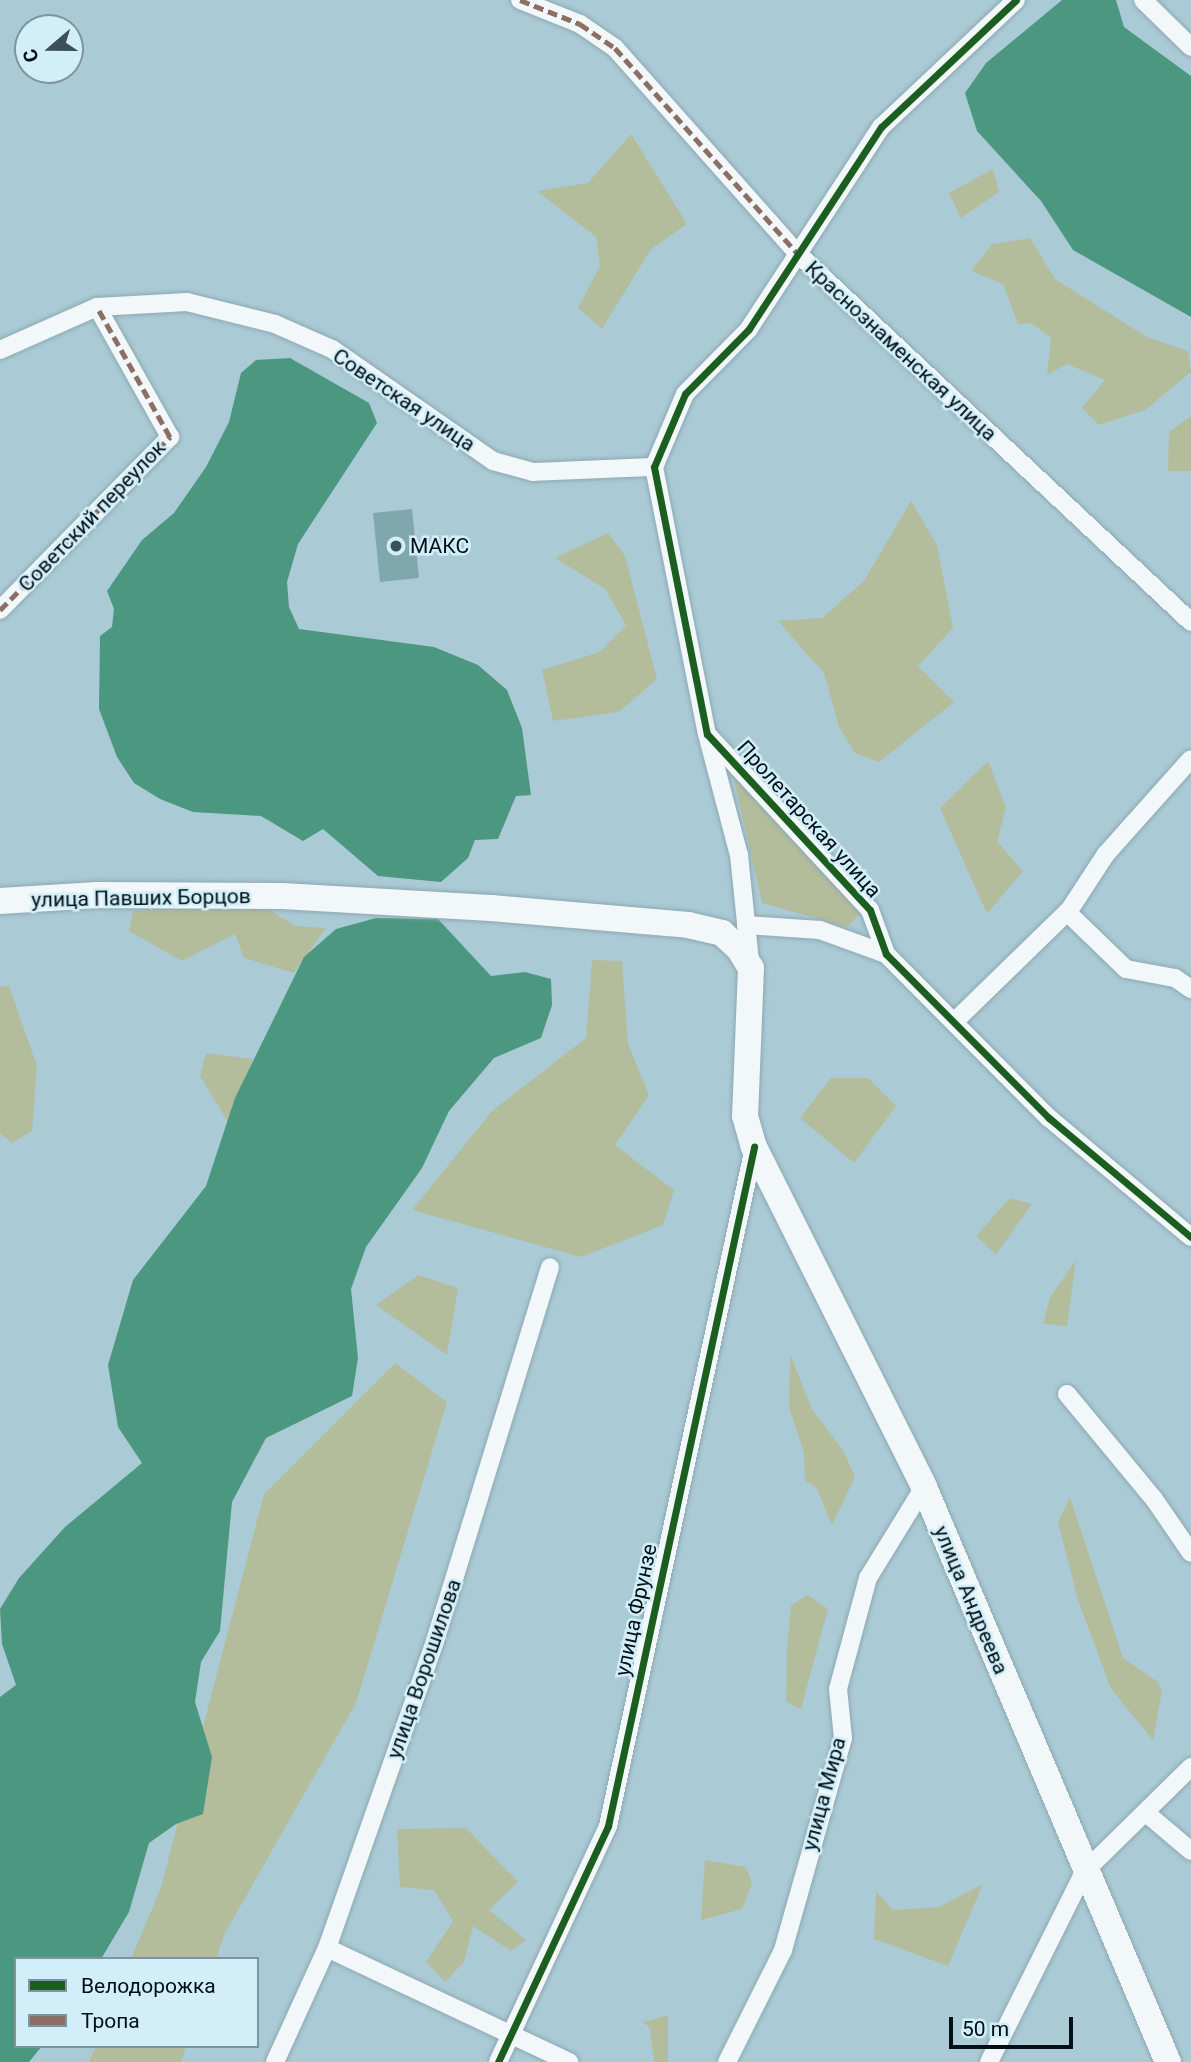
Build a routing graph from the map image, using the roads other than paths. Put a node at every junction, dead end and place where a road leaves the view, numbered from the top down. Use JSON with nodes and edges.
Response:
{"nodes":[{"id":1,"x":520,"y":0,"type":"edge"},
{"id":2,"x":1016,"y":0,"type":"edge"},
{"id":3,"x":1143,"y":0,"type":"edge"},
{"id":4,"x":1191,"y":47,"type":"edge"},
{"id":5,"x":796,"y":252,"type":"junction"},
{"id":6,"x":97,"y":307,"type":"junction"},
{"id":7,"x":0,"y":350,"type":"edge"},
{"id":8,"x":654,"y":467,"type":"junction"},
{"id":9,"x":0,"y":610,"type":"edge"},
{"id":10,"x":1191,"y":622,"type":"edge"},
{"id":11,"x":707,"y":734,"type":"junction"},
{"id":12,"x":1191,"y":760,"type":"edge"},
{"id":13,"x":0,"y":901,"type":"edge"},
{"id":14,"x":1067,"y":912,"type":"junction"},
{"id":15,"x":746,"y":925,"type":"junction"},
{"id":16,"x":886,"y":954,"type":"junction"},
{"id":17,"x":751,"y":968,"type":"junction"},
{"id":18,"x":1191,"y":989,"type":"edge"},
{"id":19,"x":954,"y":1022,"type":"junction"},
{"id":20,"x":754,"y":1147,"type":"junction"},
{"id":21,"x":1191,"y":1237,"type":"edge"},
{"id":22,"x":550,"y":1267,"type":"dead end"},
{"id":23,"x":1067,"y":1394,"type":"dead end"},
{"id":24,"x":924,"y":1487,"type":"junction"},
{"id":25,"x":1191,"y":1553,"type":"edge"},
{"id":26,"x":1191,"y":1767,"type":"edge"},
{"id":27,"x":1146,"y":1812,"type":"junction"},
{"id":28,"x":1191,"y":1851,"type":"edge"},
{"id":29,"x":1084,"y":1872,"type":"junction"},
{"id":30,"x":327,"y":1948,"type":"junction"},
{"id":31,"x":511,"y":2033,"type":"junction"},
{"id":32,"x":275,"y":2062,"type":"edge"},
{"id":33,"x":498,"y":2062,"type":"edge"},
{"id":34,"x":569,"y":2062,"type":"edge"},
{"id":35,"x":727,"y":2062,"type":"edge"},
{"id":36,"x":989,"y":2062,"type":"edge"},
{"id":37,"x":1167,"y":2062,"type":"edge"}],
"edges":[{"from":1,"to":5,"type":"street","name":"Краснознаменская улица"},
{"from":2,"to":5,"type":"street"},
{"from":3,"to":4,"type":"street"},
{"from":5,"to":8,"type":"street"},
{"from":5,"to":10,"type":"street","name":"Краснознаменская улица"},
{"from":6,"to":7,"type":"street","name":"Советская улица"},
{"from":6,"to":8,"type":"street","name":"Советская улица"},
{"from":6,"to":9,"type":"street","name":"Советский переулок"},
{"from":8,"to":11,"type":"street","name":"Пролетарская улица"},
{"from":11,"to":15,"type":"street","name":"Пролетарская улица"},
{"from":11,"to":16,"type":"street","name":"Пролетарская улица"},
{"from":12,"to":14,"type":"street"},
{"from":13,"to":17,"type":"main road","name":"улица Павших Борцов"},
{"from":14,"to":18,"type":"street"},
{"from":14,"to":19,"type":"street"},
{"from":15,"to":16,"type":"street"},
{"from":15,"to":17,"type":"street","name":"Пролетарская улица"},
{"from":16,"to":19,"type":"street","name":"Пролетарская улица"},
{"from":17,"to":20,"type":"main road","name":"улица Андреева"},
{"from":19,"to":21,"type":"street","name":"Пролетарская улица"},
{"from":20,"to":24,"type":"main road","name":"улица Андреева"},
{"from":20,"to":31,"type":"street","name":"улица Фрунзе"},
{"from":22,"to":30,"type":"street","name":"улица Ворошилова"},
{"from":23,"to":25,"type":"street"},
{"from":24,"to":29,"type":"main road","name":"улица Андреева"},
{"from":24,"to":35,"type":"street","name":"улица Мира"},
{"from":26,"to":27,"type":"street"},
{"from":27,"to":28,"type":"street"},
{"from":27,"to":29,"type":"street"},
{"from":29,"to":36,"type":"street"},
{"from":29,"to":37,"type":"main road","name":"улица Андреева"},
{"from":30,"to":31,"type":"street"},
{"from":30,"to":32,"type":"street","name":"улица Ворошилова"},
{"from":31,"to":33,"type":"street","name":"улица Фрунзе"},
{"from":31,"to":34,"type":"street"}]}
